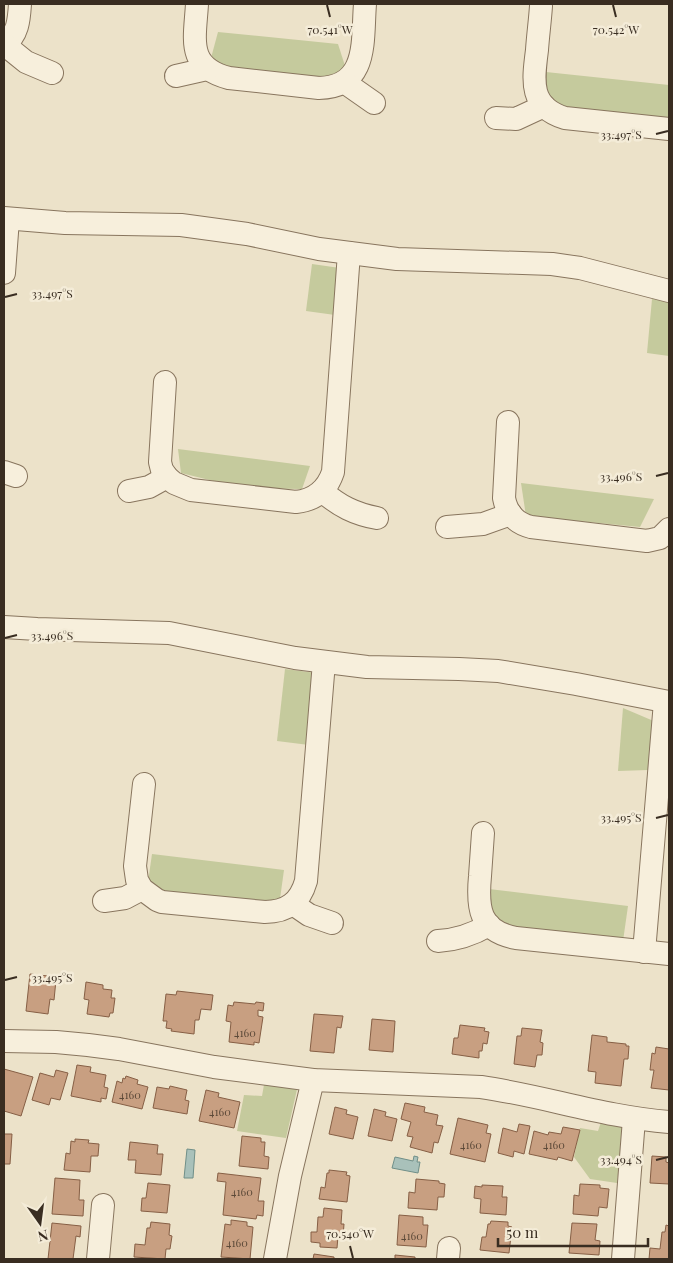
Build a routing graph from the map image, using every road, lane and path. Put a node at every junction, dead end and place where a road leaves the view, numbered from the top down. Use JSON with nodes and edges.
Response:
{"nodes":[{"id":1,"x":20,"y":4,"type":"edge"},
{"id":2,"x":198,"y":4,"type":"edge"},
{"id":3,"x":365,"y":4,"type":"edge"},
{"id":4,"x":542,"y":6,"type":"dead end"},
{"id":5,"x":4,"y":45,"type":"edge"},
{"id":6,"x":207,"y":69,"type":"junction"},
{"id":7,"x":52,"y":73,"type":"dead end"},
{"id":8,"x":176,"y":76,"type":"dead end"},
{"id":9,"x":344,"y":82,"type":"junction"},
{"id":10,"x":374,"y":103,"type":"dead end"},
{"id":11,"x":544,"y":106,"type":"junction"},
{"id":12,"x":496,"y":118,"type":"dead end"},
{"id":13,"x":669,"y":129,"type":"edge"},
{"id":14,"x":6,"y":219,"type":"edge"},
{"id":15,"x":349,"y":253,"type":"junction"},
{"id":16,"x":4,"y":273,"type":"edge"},
{"id":17,"x":669,"y":291,"type":"edge"},
{"id":18,"x":165,"y":382,"type":"dead end"},
{"id":19,"x":508,"y":422,"type":"dead end"},
{"id":20,"x":167,"y":477,"type":"junction"},
{"id":21,"x":129,"y":491,"type":"dead end"},
{"id":22,"x":322,"y":492,"type":"junction"},
{"id":23,"x":511,"y":514,"type":"junction"},
{"id":24,"x":377,"y":518,"type":"dead end"},
{"id":25,"x":447,"y":527,"type":"dead end"},
{"id":26,"x":668,"y":533,"type":"edge"},
{"id":27,"x":4,"y":627,"type":"edge"},
{"id":28,"x":324,"y":662,"type":"junction"},
{"id":29,"x":667,"y":702,"type":"edge"},
{"id":30,"x":144,"y":784,"type":"dead end"},
{"id":31,"x":484,"y":832,"type":"dead end"},
{"id":32,"x":142,"y":889,"type":"junction"},
{"id":33,"x":104,"y":901,"type":"dead end"},
{"id":34,"x":293,"y":904,"type":"junction"},
{"id":35,"x":332,"y":923,"type":"dead end"},
{"id":36,"x":489,"y":926,"type":"junction"},
{"id":37,"x":438,"y":941,"type":"dead end"},
{"id":38,"x":644,"y":952,"type":"junction"},
{"id":39,"x":669,"y":954,"type":"edge"},
{"id":40,"x":4,"y":1041,"type":"edge"},
{"id":41,"x":313,"y":1080,"type":"junction"},
{"id":42,"x":634,"y":1119,"type":"junction"},
{"id":43,"x":669,"y":1122,"type":"edge"},
{"id":44,"x":103,"y":1205,"type":"dead end"},
{"id":45,"x":98,"y":1259,"type":"edge"},
{"id":46,"x":275,"y":1259,"type":"edge"},
{"id":47,"x":623,"y":1259,"type":"edge"}],
"edges":[{"from":1,"to":5,"type":"street"},
{"from":2,"to":6,"type":"street"},
{"from":3,"to":9,"type":"street"},
{"from":4,"to":11,"type":"street"},
{"from":5,"to":7,"type":"street"},
{"from":6,"to":8,"type":"street"},
{"from":6,"to":9,"type":"street"},
{"from":9,"to":10,"type":"street"},
{"from":11,"to":12,"type":"street"},
{"from":11,"to":13,"type":"street"},
{"from":14,"to":15,"type":"street"},
{"from":14,"to":16,"type":"street"},
{"from":15,"to":17,"type":"street"},
{"from":15,"to":22,"type":"street"},
{"from":18,"to":20,"type":"street"},
{"from":19,"to":23,"type":"street"},
{"from":20,"to":21,"type":"street"},
{"from":20,"to":22,"type":"street"},
{"from":22,"to":24,"type":"street"},
{"from":23,"to":25,"type":"street"},
{"from":23,"to":26,"type":"street"},
{"from":27,"to":28,"type":"street"},
{"from":28,"to":29,"type":"street"},
{"from":28,"to":34,"type":"street"},
{"from":29,"to":38,"type":"street"},
{"from":30,"to":32,"type":"street"},
{"from":31,"to":36,"type":"street"},
{"from":32,"to":33,"type":"street"},
{"from":32,"to":34,"type":"street"},
{"from":34,"to":35,"type":"street"},
{"from":36,"to":37,"type":"street"},
{"from":36,"to":38,"type":"street"},
{"from":38,"to":39,"type":"street"},
{"from":40,"to":41,"type":"street"},
{"from":41,"to":42,"type":"street"},
{"from":41,"to":46,"type":"street"},
{"from":42,"to":43,"type":"street"},
{"from":42,"to":47,"type":"street"},
{"from":44,"to":45,"type":"street"}]}
